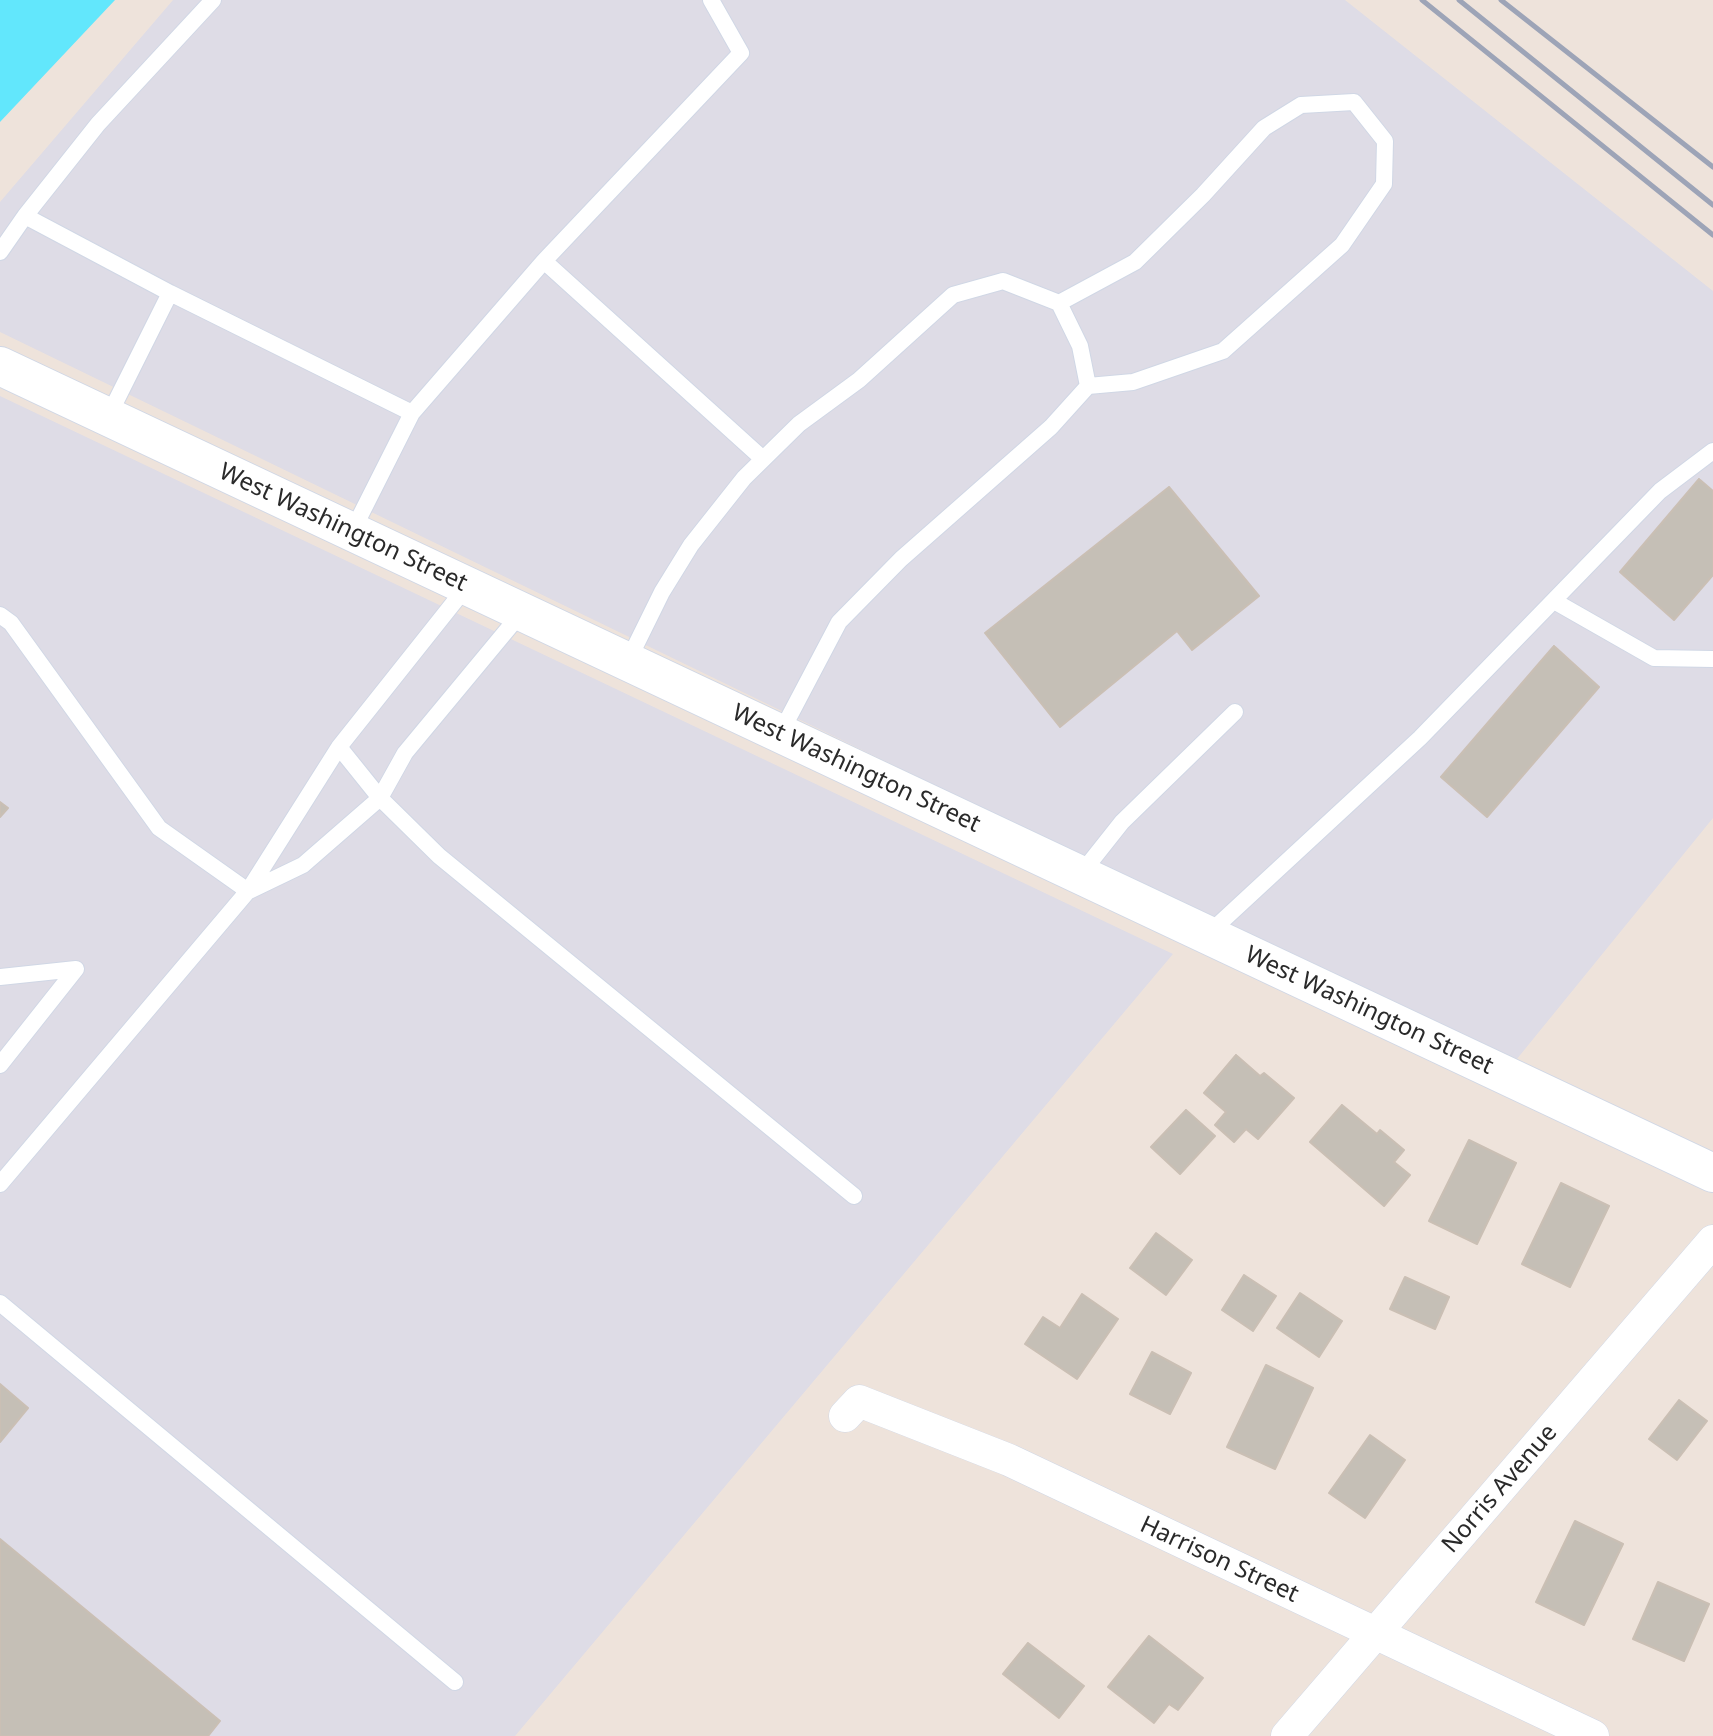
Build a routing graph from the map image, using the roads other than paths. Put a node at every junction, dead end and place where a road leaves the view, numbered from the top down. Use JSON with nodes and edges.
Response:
{"nodes":[{"id":1,"x":213,"y":0,"type":"edge"},
{"id":2,"x":711,"y":0,"type":"edge"},
{"id":3,"x":25,"y":216,"type":"junction"},
{"id":4,"x":0,"y":252,"type":"edge"},
{"id":5,"x":544,"y":261,"type":"junction"},
{"id":6,"x":170,"y":293,"type":"junction"},
{"id":7,"x":1059,"y":303,"type":"junction"},
{"id":8,"x":0,"y":366,"type":"edge"},
{"id":9,"x":1088,"y":386,"type":"junction"},
{"id":10,"x":412,"y":413,"type":"junction"},
{"id":11,"x":108,"y":417,"type":"junction"},
{"id":12,"x":1713,"y":451,"type":"edge"},
{"id":13,"x":763,"y":459,"type":"junction"},
{"id":14,"x":352,"y":532,"type":"junction"},
{"id":15,"x":467,"y":586,"type":"junction"},
{"id":16,"x":1554,"y":601,"type":"junction"},
{"id":17,"x":522,"y":612,"type":"junction"},
{"id":18,"x":0,"y":615,"type":"edge"},
{"id":19,"x":1713,"y":659,"type":"edge"},
{"id":20,"x":628,"y":661,"type":"junction"},
{"id":21,"x":1235,"y":712,"type":"dead end"},
{"id":22,"x":780,"y":734,"type":"junction"},
{"id":23,"x":338,"y":747,"type":"junction"},
{"id":24,"x":380,"y":798,"type":"junction"},
{"id":25,"x":1080,"y":875,"type":"junction"},
{"id":26,"x":248,"y":891,"type":"junction"},
{"id":27,"x":1207,"y":935,"type":"junction"},
{"id":28,"x":0,"y":977,"type":"edge"},
{"id":29,"x":0,"y":1065,"type":"edge"},
{"id":30,"x":1713,"y":1173,"type":"edge"},
{"id":31,"x":0,"y":1184,"type":"edge"},
{"id":32,"x":854,"y":1196,"type":"dead end"},
{"id":33,"x":1713,"y":1241,"type":"edge"},
{"id":34,"x":0,"y":1303,"type":"edge"},
{"id":35,"x":845,"y":1416,"type":"dead end"},
{"id":36,"x":1376,"y":1634,"type":"junction"},
{"id":37,"x":455,"y":1682,"type":"dead end"},
{"id":38,"x":1287,"y":1736,"type":"edge"},
{"id":39,"x":1592,"y":1736,"type":"edge"}],
"edges":[{"from":1,"to":3,"type":"lane"},
{"from":2,"to":5,"type":"lane"},
{"from":3,"to":4,"type":"lane"},
{"from":3,"to":6,"type":"lane"},
{"from":5,"to":10,"type":"lane"},
{"from":5,"to":13,"type":"lane"},
{"from":6,"to":10,"type":"lane"},
{"from":6,"to":11,"type":"lane"},
{"from":7,"to":9,"type":"lane"},
{"from":7,"to":9,"type":"lane"},
{"from":7,"to":13,"type":"lane"},
{"from":8,"to":11,"type":"main road","name":"West Washington Street"},
{"from":9,"to":22,"type":"lane"},
{"from":10,"to":14,"type":"lane"},
{"from":11,"to":14,"type":"main road","name":"West Washington Street"},
{"from":12,"to":16,"type":"lane"},
{"from":13,"to":20,"type":"lane"},
{"from":14,"to":15,"type":"main road","name":"West Washington Street"},
{"from":15,"to":17,"type":"main road","name":"West Washington Street"},
{"from":15,"to":23,"type":"lane"},
{"from":16,"to":19,"type":"lane"},
{"from":16,"to":27,"type":"lane"},
{"from":17,"to":20,"type":"main road","name":"West Washington Street"},
{"from":17,"to":24,"type":"lane"},
{"from":18,"to":26,"type":"lane"},
{"from":20,"to":22,"type":"main road","name":"West Washington Street"},
{"from":21,"to":25,"type":"lane"},
{"from":22,"to":25,"type":"main road","name":"West Washington Street"},
{"from":23,"to":24,"type":"lane"},
{"from":23,"to":26,"type":"lane"},
{"from":24,"to":26,"type":"lane"},
{"from":24,"to":32,"type":"lane"},
{"from":25,"to":27,"type":"main road","name":"West Washington Street"},
{"from":26,"to":31,"type":"lane"},
{"from":27,"to":30,"type":"main road","name":"West Washington Street"},
{"from":28,"to":29,"type":"lane"},
{"from":33,"to":36,"type":"street","name":"Norris Avenue"},
{"from":34,"to":37,"type":"lane"},
{"from":35,"to":36,"type":"street","name":"Harrison Street"},
{"from":36,"to":38,"type":"street","name":"Norris Avenue"},
{"from":36,"to":39,"type":"street","name":"Harrison Street"}]}
